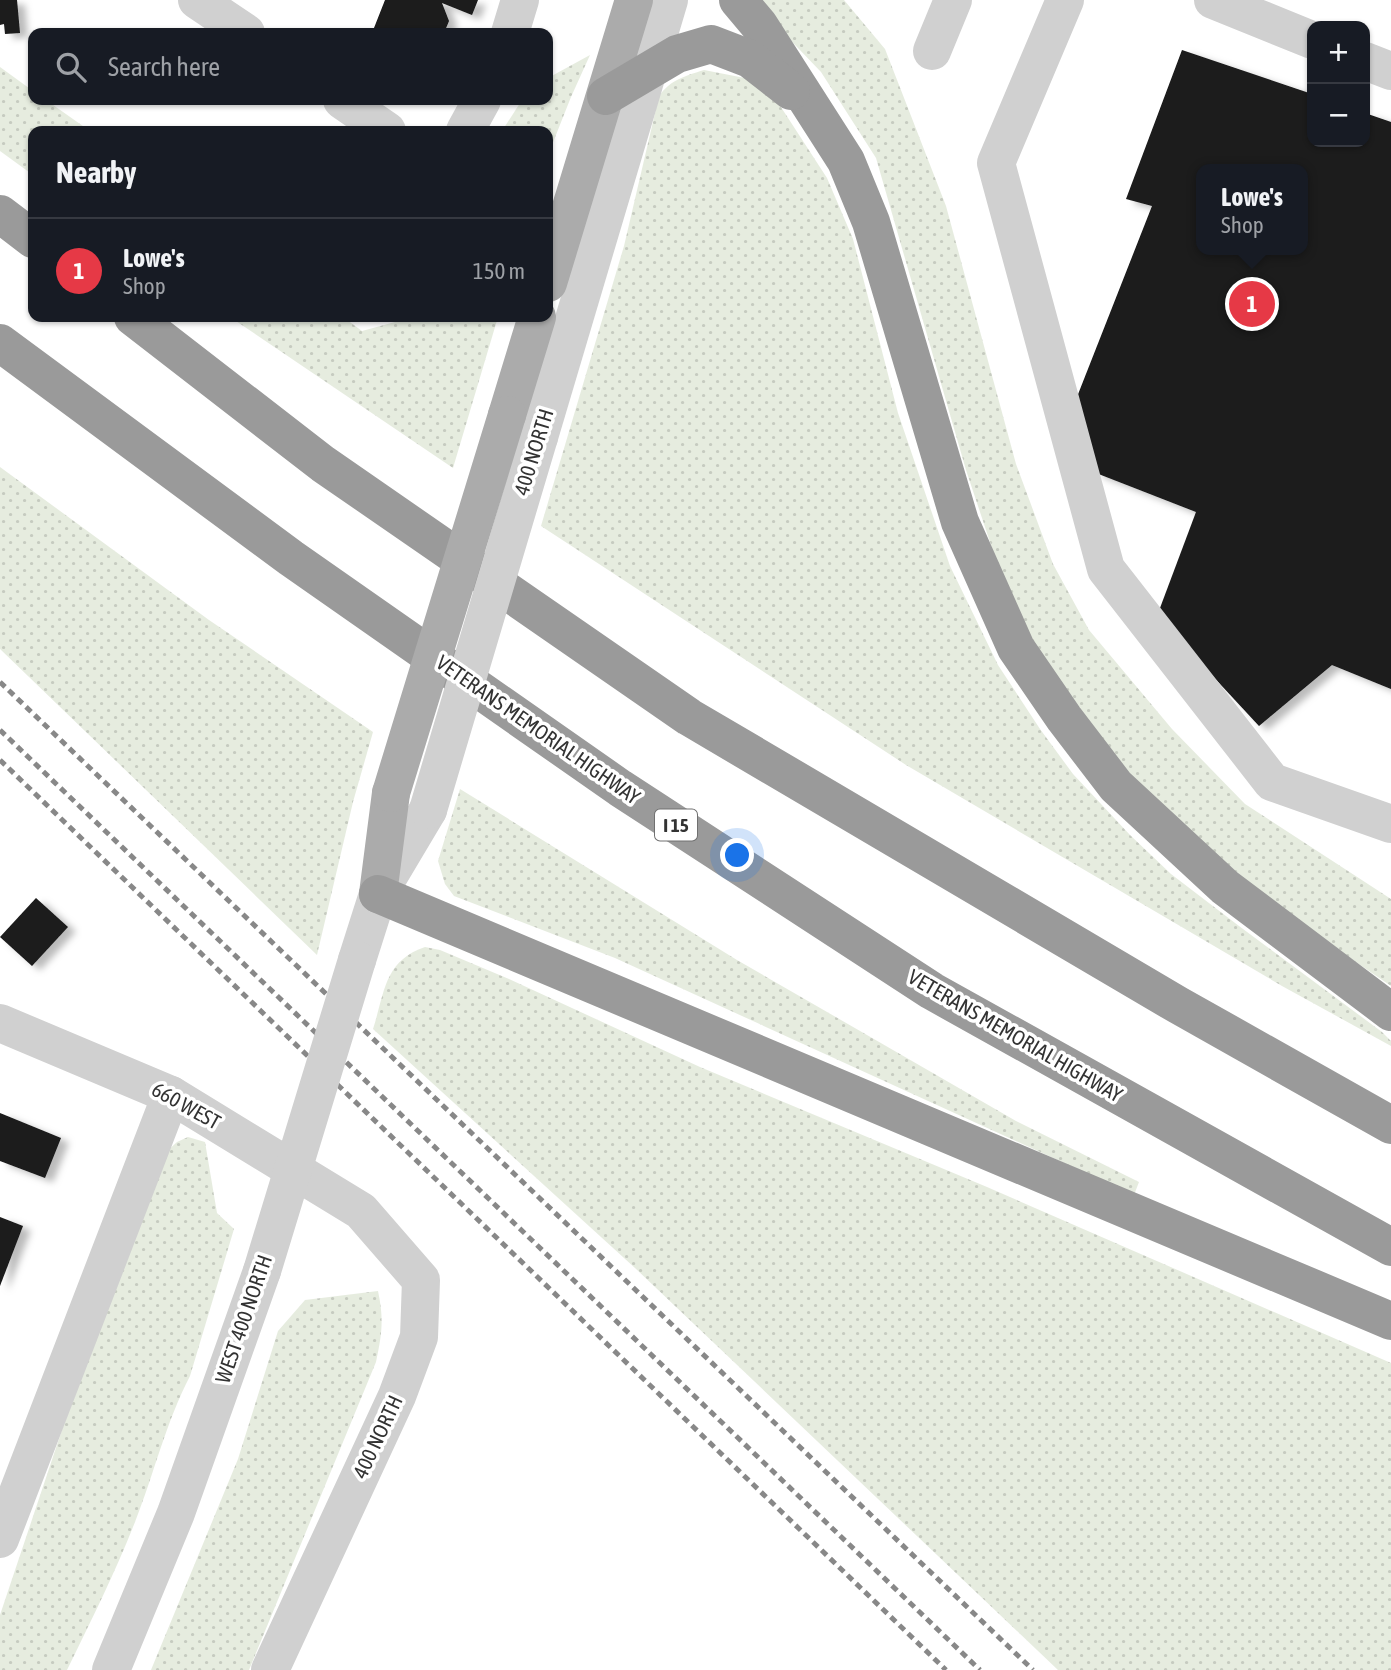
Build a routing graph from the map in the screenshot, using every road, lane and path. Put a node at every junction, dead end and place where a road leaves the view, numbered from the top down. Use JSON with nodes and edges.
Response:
{"nodes":[{"id":1,"x":197,"y":0,"type":"edge"},
{"id":2,"x":520,"y":0,"type":"edge"},
{"id":3,"x":635,"y":0,"type":"edge"},
{"id":4,"x":669,"y":0,"type":"edge"},
{"id":5,"x":737,"y":0,"type":"edge"},
{"id":6,"x":953,"y":0,"type":"edge"},
{"id":7,"x":1065,"y":0,"type":"edge"},
{"id":8,"x":1213,"y":0,"type":"edge"},
{"id":9,"x":239,"y":28,"type":"edge"},
{"id":10,"x":512,"y":28,"type":"edge"},
{"id":11,"x":1307,"y":38,"type":"edge"},
{"id":12,"x":932,"y":51,"type":"dead end"},
{"id":13,"x":1370,"y":63,"type":"edge"},
{"id":14,"x":648,"y":71,"type":"junction"},
{"id":15,"x":1391,"y":71,"type":"edge"},
{"id":16,"x":606,"y":96,"type":"junction"},
{"id":17,"x":349,"y":105,"type":"edge"},
{"id":18,"x":479,"y":105,"type":"edge"},
{"id":19,"x":814,"y":109,"type":"junction"},
{"id":20,"x":380,"y":126,"type":"edge"},
{"id":21,"x":468,"y":126,"type":"edge"},
{"id":22,"x":0,"y":214,"type":"edge"},
{"id":23,"x":28,"y":235,"type":"edge"},
{"id":24,"x":553,"y":267,"type":"edge"},
{"id":25,"x":139,"y":322,"type":"edge"},
{"id":26,"x":535,"y":322,"type":"edge"},
{"id":27,"x":0,"y":343,"type":"edge"},
{"id":28,"x":1391,"y":824,"type":"edge"},
{"id":29,"x":378,"y":894,"type":"junction"},
{"id":30,"x":357,"y":960,"type":"joint"},
{"id":31,"x":1391,"y":1012,"type":"edge"},
{"id":32,"x":0,"y":1023,"type":"edge"},
{"id":33,"x":171,"y":1095,"type":"junction"},
{"id":34,"x":1391,"y":1125,"type":"edge"},
{"id":35,"x":361,"y":1211,"type":"joint"},
{"id":36,"x":1391,"y":1247,"type":"edge"},
{"id":37,"x":1391,"y":1321,"type":"edge"},
{"id":38,"x":0,"y":1539,"type":"edge"},
{"id":39,"x":111,"y":1670,"type":"edge"},
{"id":40,"x":270,"y":1670,"type":"edge"}],
"edges":[{"from":1,"to":9,"type":"street"},
{"from":2,"to":10,"type":"street"},
{"from":3,"to":16,"type":"main road"},
{"from":4,"to":14,"type":"street","name":"400 NORTH"},
{"from":5,"to":19,"type":"highway"},
{"from":6,"to":12,"type":"street"},
{"from":7,"to":28,"type":"street"},
{"from":8,"to":11,"type":"street"},
{"from":13,"to":15,"type":"street"},
{"from":14,"to":16,"type":"highway"},
{"from":14,"to":19,"type":"highway"},
{"from":14,"to":29,"type":"street","name":"400 NORTH","bridge":true},
{"from":16,"to":24,"type":"main road"},
{"from":17,"to":20,"type":"street"},
{"from":18,"to":21,"type":"street"},
{"from":19,"to":31,"type":"highway"},
{"from":22,"to":23,"type":"highway"},
{"from":25,"to":34,"type":"highway"},
{"from":26,"to":29,"type":"main road","name":"400 NORTH","bridge":true},
{"from":27,"to":36,"type":"highway","name":"VETERANS MEMORIAL HIGHWAY","number":"I 15"},
{"from":29,"to":30,"type":"street","name":"400 NORTH"},
{"from":29,"to":37,"type":"highway"},
{"from":30,"to":39,"type":"street","name":"WEST 400 NORTH","bridge":true},
{"from":32,"to":33,"type":"street","name":"660 WEST"},
{"from":33,"to":35,"type":"street","name":"660 WEST"},
{"from":33,"to":38,"type":"street"},
{"from":35,"to":40,"type":"street","name":"400 NORTH"}]}
